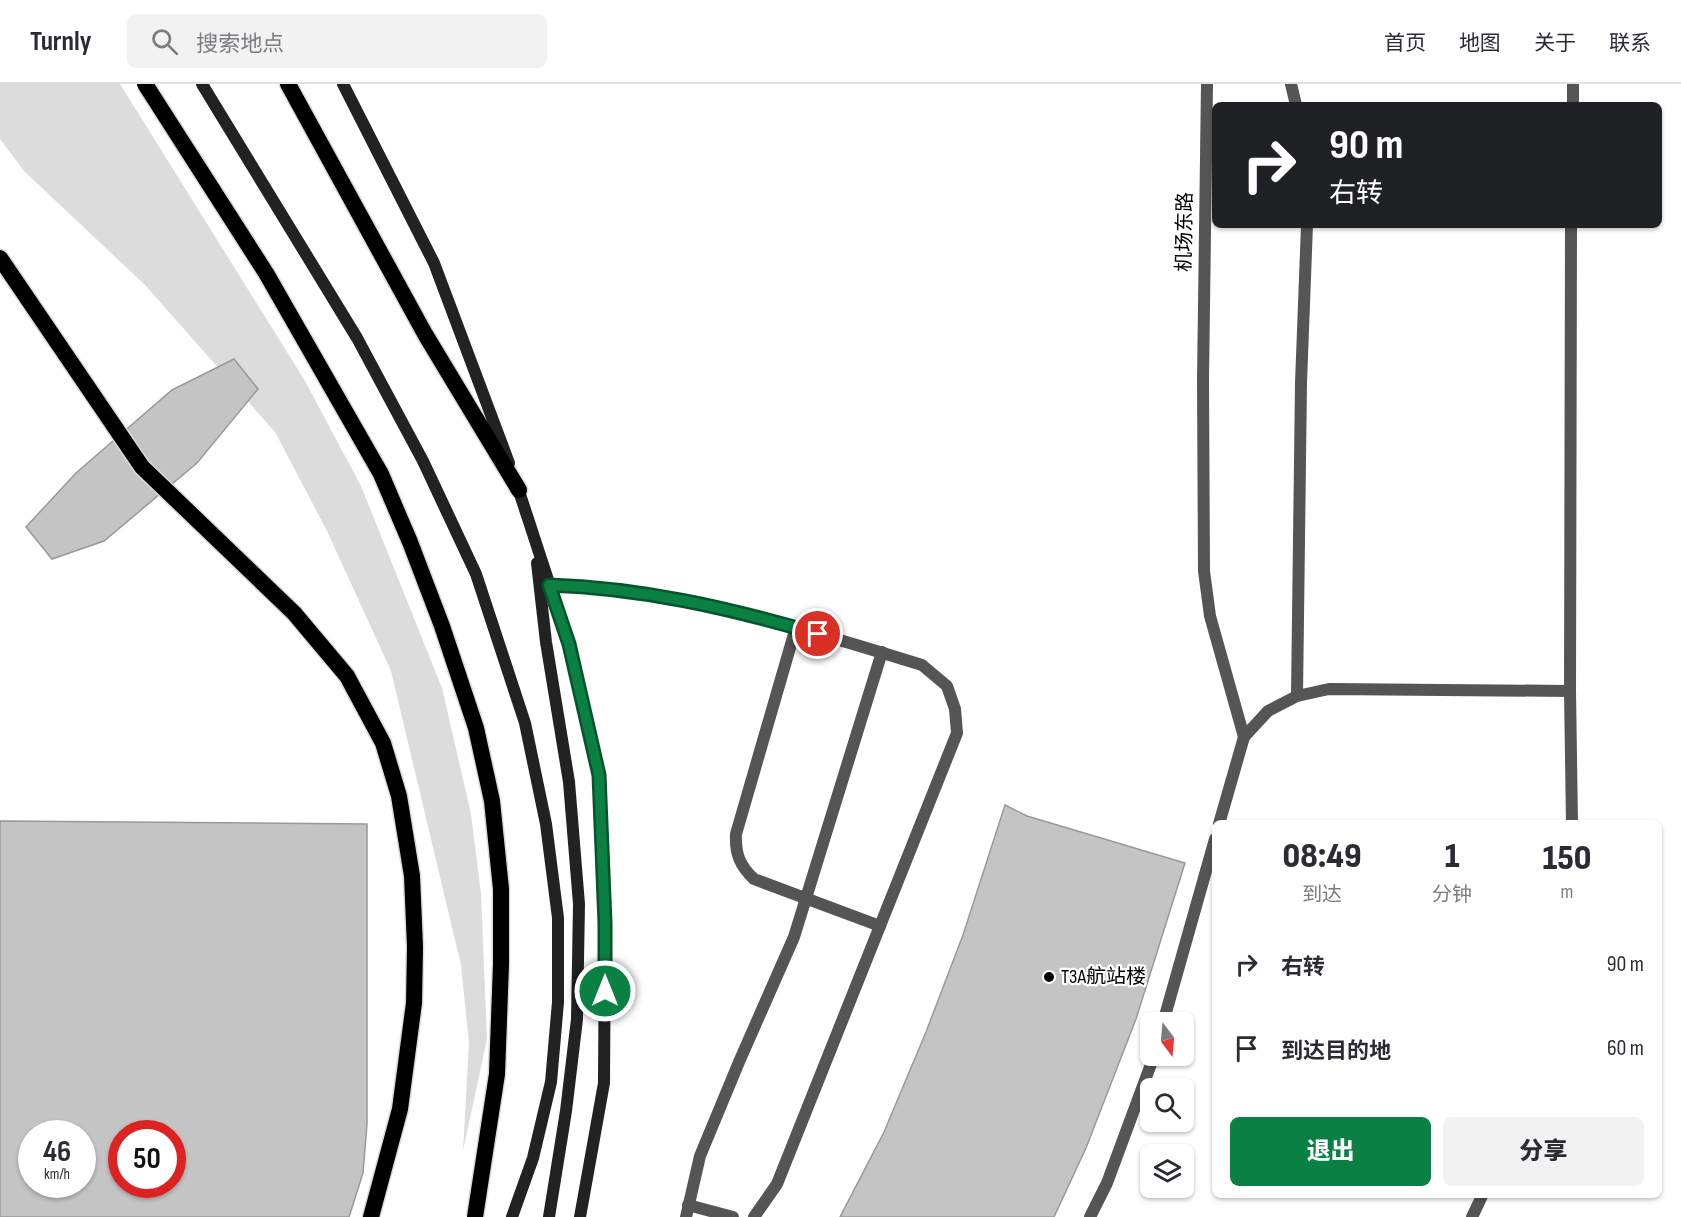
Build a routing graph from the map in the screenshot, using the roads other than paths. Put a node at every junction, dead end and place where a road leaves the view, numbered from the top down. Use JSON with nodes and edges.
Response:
{"nodes":[{"id":1,"x":145,"y":84,"type":"edge"},
{"id":2,"x":202,"y":84,"type":"edge"},
{"id":3,"x":288,"y":84,"type":"edge"},
{"id":4,"x":343,"y":84,"type":"edge"},
{"id":5,"x":1207,"y":84,"type":"edge"},
{"id":6,"x":1291,"y":84,"type":"edge"},
{"id":7,"x":1573,"y":84,"type":"edge"},
{"id":8,"x":1295,"y":102,"type":"edge"},
{"id":9,"x":1573,"y":102,"type":"edge"},
{"id":10,"x":1307,"y":228,"type":"edge"},
{"id":11,"x":1571,"y":228,"type":"edge"},
{"id":12,"x":0,"y":258,"type":"edge"},
{"id":13,"x":519,"y":490,"type":"junction"},
{"id":14,"x":534,"y":539,"type":"junction"},
{"id":15,"x":549,"y":585,"type":"junction"},
{"id":16,"x":796,"y":627,"type":"junction"},
{"id":17,"x":882,"y":652,"type":"junction"},
{"id":18,"x":1570,"y":691,"type":"junction"},
{"id":19,"x":1297,"y":696,"type":"junction"},
{"id":20,"x":1244,"y":737,"type":"junction"},
{"id":21,"x":1221,"y":820,"type":"edge"},
{"id":22,"x":1572,"y":820,"type":"edge"},
{"id":23,"x":1212,"y":850,"type":"edge"},
{"id":24,"x":806,"y":898,"type":"junction"},
{"id":25,"x":880,"y":926,"type":"junction"},
{"id":26,"x":1166,"y":1012,"type":"edge"},
{"id":27,"x":1150,"y":1066,"type":"edge"},
{"id":28,"x":1481,"y":1198,"type":"edge"},
{"id":29,"x":687,"y":1211,"type":"edge"},
{"id":30,"x":371,"y":1217,"type":"edge"},
{"id":31,"x":475,"y":1217,"type":"edge"},
{"id":32,"x":512,"y":1217,"type":"edge"},
{"id":33,"x":549,"y":1217,"type":"edge"},
{"id":34,"x":580,"y":1217,"type":"edge"},
{"id":35,"x":734,"y":1217,"type":"edge"},
{"id":36,"x":754,"y":1217,"type":"edge"},
{"id":37,"x":1090,"y":1217,"type":"edge"},
{"id":38,"x":1472,"y":1217,"type":"edge"}],
"edges":[{"from":1,"to":31,"type":"highway","bridge":true},
{"from":2,"to":32,"type":"main road"},
{"from":3,"to":13,"type":"highway"},
{"from":4,"to":13,"type":"main road"},
{"from":5,"to":20,"type":"street","name":"机场东路"},
{"from":6,"to":8,"type":"street"},
{"from":7,"to":9,"type":"street"},
{"from":10,"to":19,"type":"street"},
{"from":11,"to":18,"type":"street"},
{"from":12,"to":30,"type":"highway"},
{"from":13,"to":14,"type":"main road"},
{"from":14,"to":15,"type":"main road"},
{"from":14,"to":33,"type":"main road"},
{"from":15,"to":16,"type":"street"},
{"from":15,"to":34,"type":"main road"},
{"from":16,"to":17,"type":"street"},
{"from":16,"to":24,"type":"street"},
{"from":17,"to":24,"type":"street"},
{"from":17,"to":25,"type":"street"},
{"from":18,"to":19,"type":"street"},
{"from":18,"to":22,"type":"street"},
{"from":19,"to":20,"type":"street"},
{"from":20,"to":21,"type":"street"},
{"from":23,"to":26,"type":"street"},
{"from":24,"to":25,"type":"street"},
{"from":24,"to":29,"type":"street"},
{"from":25,"to":36,"type":"street"},
{"from":27,"to":37,"type":"street"},
{"from":28,"to":38,"type":"street"},
{"from":29,"to":35,"type":"street"}]}
